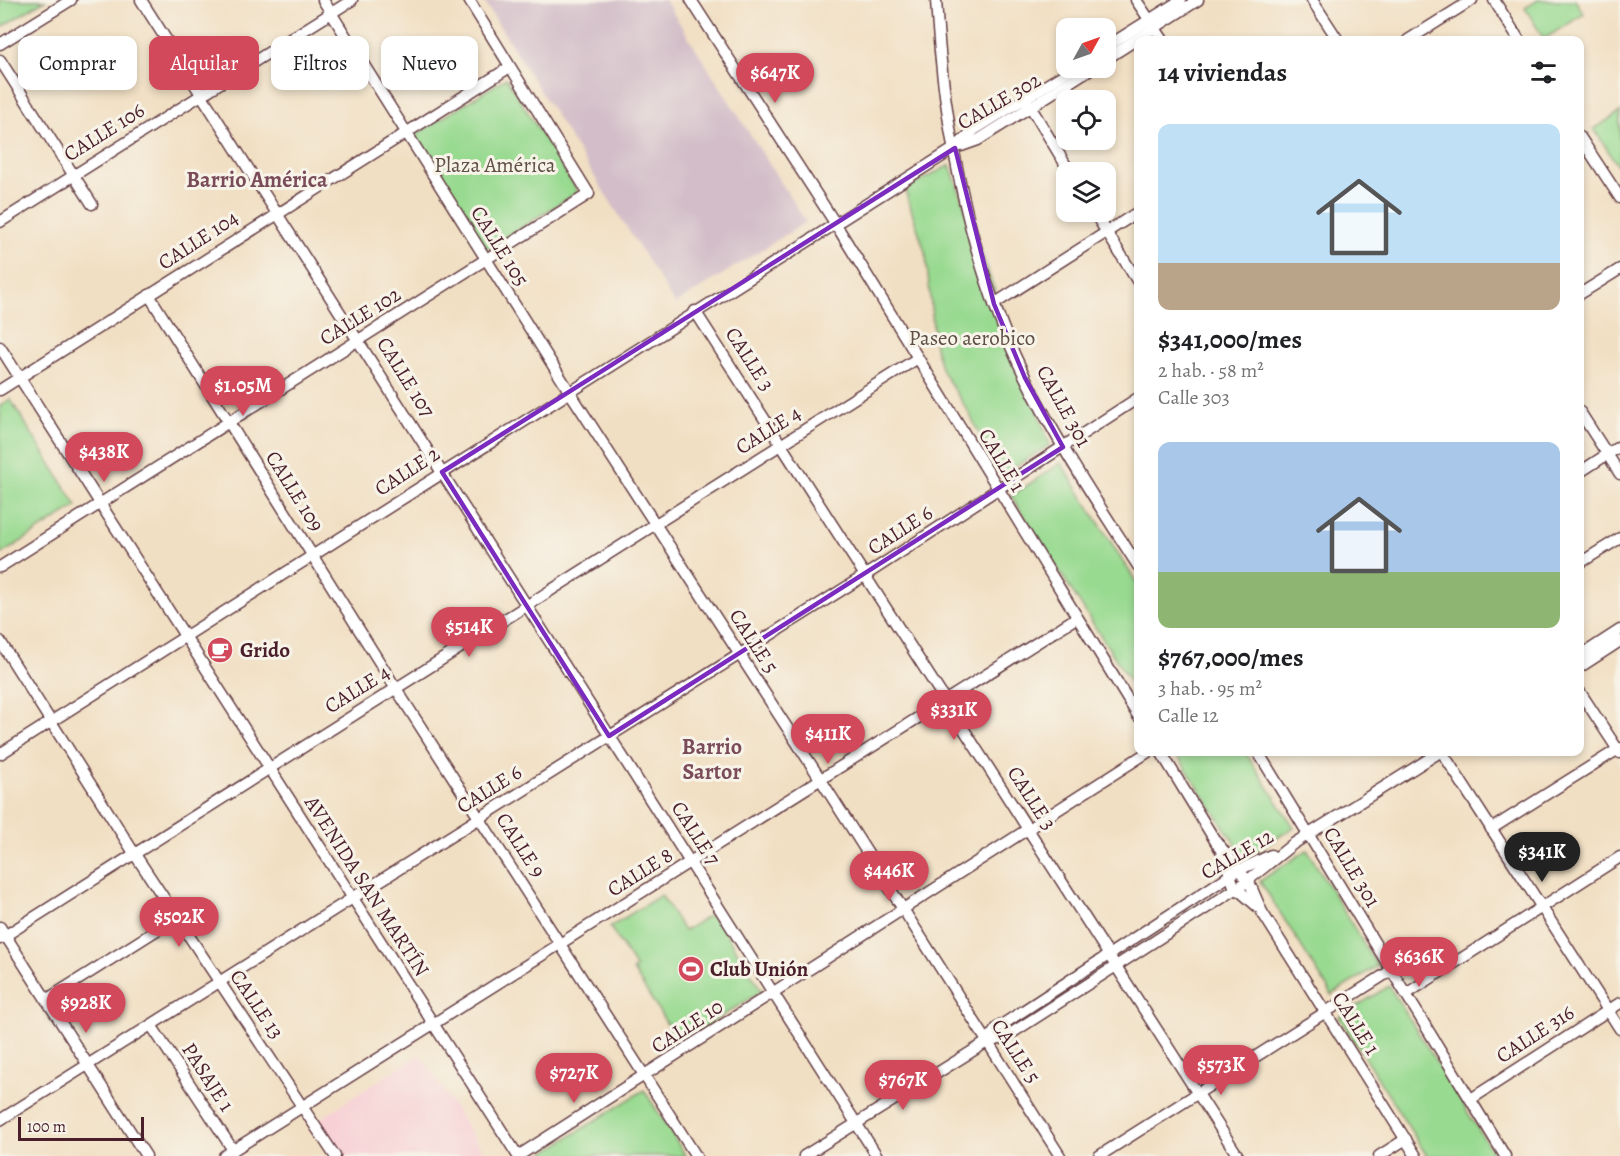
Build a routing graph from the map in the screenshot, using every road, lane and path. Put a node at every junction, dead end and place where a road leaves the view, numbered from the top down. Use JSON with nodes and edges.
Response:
{"nodes":[{"id":1,"x":71,"y":0,"type":"edge"},
{"id":2,"x":141,"y":0,"type":"edge"},
{"id":3,"x":323,"y":0,"type":"edge"},
{"id":4,"x":352,"y":0,"type":"edge"},
{"id":5,"x":469,"y":0,"type":"edge"},
{"id":6,"x":691,"y":0,"type":"edge"},
{"id":7,"x":936,"y":0,"type":"edge"},
{"id":8,"x":1136,"y":0,"type":"edge"},
{"id":9,"x":1181,"y":0,"type":"edge"},
{"id":10,"x":1198,"y":0,"type":"edge"},
{"id":11,"x":1312,"y":0,"type":"edge"},
{"id":12,"x":1472,"y":0,"type":"edge"},
{"id":13,"x":1494,"y":0,"type":"edge"},
{"id":14,"x":332,"y":13,"type":"junction"},
{"id":15,"x":1152,"y":24,"type":"junction"},
{"id":16,"x":1136,"y":36,"type":"edge"},
{"id":17,"x":1160,"y":36,"type":"edge"},
{"id":18,"x":1335,"y":36,"type":"edge"},
{"id":19,"x":1414,"y":36,"type":"edge"},
{"id":20,"x":1516,"y":36,"type":"edge"},
{"id":21,"x":1134,"y":38,"type":"edge"},
{"id":22,"x":1116,"y":43,"type":"edge"},
{"id":23,"x":0,"y":44,"type":"edge"},
{"id":24,"x":1116,"y":51,"type":"edge"},
{"id":25,"x":0,"y":60,"type":"edge"},
{"id":26,"x":510,"y":67,"type":"junction"},
{"id":27,"x":1060,"y":78,"type":"edge"},
{"id":28,"x":1073,"y":78,"type":"edge"},
{"id":29,"x":201,"y":95,"type":"junction"},
{"id":30,"x":1028,"y":102,"type":"junction"},
{"id":31,"x":405,"y":133,"type":"junction"},
{"id":32,"x":1584,"y":143,"type":"edge"},
{"id":33,"x":955,"y":148,"type":"junction"},
{"id":34,"x":1064,"y":162,"type":"edge"},
{"id":35,"x":73,"y":175,"type":"junction"},
{"id":36,"x":1620,"y":198,"type":"edge"},
{"id":37,"x":92,"y":204,"type":"dead end"},
{"id":38,"x":278,"y":212,"type":"junction"},
{"id":39,"x":1134,"y":215,"type":"edge"},
{"id":40,"x":0,"y":222,"type":"edge"},
{"id":41,"x":1100,"y":222,"type":"edge"},
{"id":42,"x":835,"y":223,"type":"junction"},
{"id":43,"x":1107,"y":232,"type":"junction"},
{"id":44,"x":486,"y":259,"type":"junction"},
{"id":45,"x":1620,"y":268,"type":"edge"},
{"id":46,"x":1134,"y":276,"type":"edge"},
{"id":47,"x":1584,"y":291,"type":"edge"},
{"id":48,"x":149,"y":295,"type":"junction"},
{"id":49,"x":994,"y":304,"type":"junction"},
{"id":50,"x":695,"y":311,"type":"junction"},
{"id":51,"x":359,"y":339,"type":"junction"},
{"id":52,"x":0,"y":346,"type":"edge"},
{"id":53,"x":918,"y":358,"type":"junction"},
{"id":54,"x":20,"y":377,"type":"junction"},
{"id":55,"x":0,"y":390,"type":"edge"},
{"id":56,"x":569,"y":391,"type":"junction"},
{"id":57,"x":1134,"y":401,"type":"edge"},
{"id":58,"x":1584,"y":418,"type":"edge"},
{"id":59,"x":229,"y":422,"type":"junction"},
{"id":60,"x":781,"y":444,"type":"junction"},
{"id":61,"x":1620,"y":446,"type":"edge"},
{"id":62,"x":1063,"y":447,"type":"junction"},
{"id":63,"x":1607,"y":454,"type":"junction"},
{"id":64,"x":1584,"y":469,"type":"edge"},
{"id":65,"x":442,"y":472,"type":"junction"},
{"id":66,"x":1620,"y":474,"type":"edge"},
{"id":67,"x":998,"y":490,"type":"junction"},
{"id":68,"x":100,"y":504,"type":"junction"},
{"id":69,"x":655,"y":524,"type":"junction"},
{"id":70,"x":1620,"y":538,"type":"edge"},
{"id":71,"x":312,"y":555,"type":"junction"},
{"id":72,"x":1134,"y":560,"type":"edge"},
{"id":73,"x":1584,"y":560,"type":"edge"},
{"id":74,"x":0,"y":567,"type":"edge"},
{"id":75,"x":864,"y":576,"type":"junction"},
{"id":76,"x":526,"y":606,"type":"junction"},
{"id":77,"x":1077,"y":618,"type":"junction"},
{"id":78,"x":1620,"y":630,"type":"edge"},
{"id":79,"x":184,"y":636,"type":"junction"},
{"id":80,"x":0,"y":641,"type":"edge"},
{"id":81,"x":1620,"y":641,"type":"edge"},
{"id":82,"x":1584,"y":653,"type":"edge"},
{"id":83,"x":739,"y":654,"type":"junction"},
{"id":84,"x":1584,"y":664,"type":"edge"},
{"id":85,"x":395,"y":687,"type":"junction"},
{"id":86,"x":1584,"y":698,"type":"edge"},
{"id":87,"x":945,"y":701,"type":"junction"},
{"id":88,"x":1134,"y":710,"type":"edge"},
{"id":89,"x":51,"y":721,"type":"junction"},
{"id":90,"x":609,"y":736,"type":"junction"},
{"id":91,"x":1619,"y":750,"type":"edge"},
{"id":92,"x":0,"y":754,"type":"edge"},
{"id":93,"x":1142,"y":756,"type":"edge"},
{"id":94,"x":1163,"y":756,"type":"edge"},
{"id":95,"x":1261,"y":756,"type":"edge"},
{"id":96,"x":1435,"y":756,"type":"edge"},
{"id":97,"x":1444,"y":756,"type":"edge"},
{"id":98,"x":268,"y":767,"type":"junction"},
{"id":99,"x":821,"y":780,"type":"junction"},
{"id":100,"x":480,"y":818,"type":"junction"},
{"id":101,"x":1029,"y":829,"type":"junction"},
{"id":102,"x":1491,"y":829,"type":"junction"},
{"id":103,"x":1310,"y":834,"type":"junction"},
{"id":104,"x":1216,"y":842,"type":"junction"},
{"id":105,"x":1293,"y":844,"type":"junction"},
{"id":106,"x":134,"y":853,"type":"junction"},
{"id":107,"x":1620,"y":857,"type":"edge"},
{"id":108,"x":692,"y":862,"type":"junction"},
{"id":109,"x":1240,"y":870,"type":"junction"},
{"id":110,"x":1230,"y":876,"type":"junction"},
{"id":111,"x":1248,"y":880,"type":"junction"},
{"id":112,"x":1237,"y":888,"type":"junction"},
{"id":113,"x":352,"y":898,"type":"junction"},
{"id":114,"x":1541,"y":908,"type":"junction"},
{"id":115,"x":904,"y":909,"type":"junction"},
{"id":116,"x":1262,"y":912,"type":"junction"},
{"id":117,"x":176,"y":918,"type":"junction"},
{"id":118,"x":2,"y":934,"type":"edge"},
{"id":119,"x":561,"y":944,"type":"junction"},
{"id":120,"x":1113,"y":961,"type":"junction"},
{"id":121,"x":1392,"y":970,"type":"junction"},
{"id":122,"x":219,"y":982,"type":"junction"},
{"id":123,"x":773,"y":993,"type":"junction"},
{"id":124,"x":1406,"y":993,"type":"junction"},
{"id":125,"x":46,"y":1000,"type":"junction"},
{"id":126,"x":1620,"y":1003,"type":"edge"},
{"id":127,"x":1608,"y":1010,"type":"junction"},
{"id":128,"x":1327,"y":1012,"type":"junction"},
{"id":129,"x":433,"y":1024,"type":"junction"},
{"id":130,"x":151,"y":1025,"type":"junction"},
{"id":131,"x":1620,"y":1029,"type":"edge"},
{"id":132,"x":987,"y":1042,"type":"junction"},
{"id":133,"x":89,"y":1065,"type":"junction"},
{"id":134,"x":645,"y":1076,"type":"junction"},
{"id":135,"x":1199,"y":1093,"type":"junction"},
{"id":136,"x":1471,"y":1099,"type":"junction"},
{"id":137,"x":302,"y":1107,"type":"junction"},
{"id":138,"x":0,"y":1120,"type":"edge"},
{"id":139,"x":856,"y":1124,"type":"junction"},
{"id":140,"x":1406,"y":1139,"type":"junction"},
{"id":141,"x":228,"y":1153,"type":"edge"},
{"id":142,"x":146,"y":1156,"type":"edge"},
{"id":143,"x":335,"y":1156,"type":"edge"},
{"id":144,"x":518,"y":1156,"type":"edge"},
{"id":145,"x":696,"y":1156,"type":"edge"},
{"id":146,"x":804,"y":1156,"type":"edge"},
{"id":147,"x":877,"y":1156,"type":"edge"},
{"id":148,"x":1060,"y":1156,"type":"edge"},
{"id":149,"x":1099,"y":1156,"type":"edge"},
{"id":150,"x":1238,"y":1156,"type":"edge"},
{"id":151,"x":1379,"y":1156,"type":"edge"},
{"id":152,"x":1416,"y":1156,"type":"edge"},
{"id":153,"x":1506,"y":1156,"type":"edge"}],
"edges":[{"from":1,"to":23,"type":"street"},
{"from":2,"to":29,"type":"street","name":"CALLE 107"},
{"from":3,"to":14,"type":"street","name":"CALLE 105"},
{"from":4,"to":14,"type":"street","name":"CALLE 106"},
{"from":5,"to":26,"type":"street"},
{"from":6,"to":42,"type":"street","name":"CALLE 1"},
{"from":7,"to":33,"type":"street","name":"CALLE 301"},
{"from":8,"to":15,"type":"street"},
{"from":9,"to":15,"type":"street"},
{"from":10,"to":15,"type":"street"},
{"from":11,"to":18,"type":"street"},
{"from":12,"to":19,"type":"street"},
{"from":13,"to":20,"type":"street"},
{"from":14,"to":29,"type":"street","name":"CALLE 106"},
{"from":14,"to":31,"type":"street","name":"CALLE 105"},
{"from":15,"to":16,"type":"street"},
{"from":15,"to":17,"type":"street"},
{"from":15,"to":22,"type":"street"},
{"from":21,"to":24,"type":"street"},
{"from":25,"to":35,"type":"street"},
{"from":26,"to":31,"type":"street","name":"CALLE 104"},
{"from":26,"to":44,"type":"street","name":"CALLE 102"},
{"from":27,"to":30,"type":"street","name":"CALLE 302"},
{"from":28,"to":30,"type":"street","name":"CALLE 302"},
{"from":29,"to":35,"type":"street","name":"CALLE 106"},
{"from":29,"to":38,"type":"street","name":"CALLE 107"},
{"from":30,"to":33,"type":"street","name":"CALLE 302"},
{"from":30,"to":34,"type":"street"},
{"from":31,"to":38,"type":"street","name":"CALLE 104"},
{"from":31,"to":44,"type":"street","name":"CALLE 105"},
{"from":32,"to":36,"type":"street"},
{"from":33,"to":42,"type":"street","name":"CALLE 302"},
{"from":33,"to":49,"type":"street","name":"CALLE 301"},
{"from":35,"to":37,"type":"street"},
{"from":35,"to":40,"type":"street","name":"CALLE 106"},
{"from":38,"to":48,"type":"street","name":"CALLE 104"},
{"from":38,"to":51,"type":"street","name":"CALLE 107"},
{"from":39,"to":43,"type":"street"},
{"from":41,"to":43,"type":"street"},
{"from":42,"to":50,"type":"street","name":"CALLE 2"},
{"from":42,"to":53,"type":"street","name":"CALLE 1"},
{"from":43,"to":46,"type":"street"},
{"from":43,"to":49,"type":"street"},
{"from":44,"to":51,"type":"street","name":"CALLE 102"},
{"from":44,"to":56,"type":"street","name":"CALLE 105"},
{"from":45,"to":47,"type":"street"},
{"from":48,"to":54,"type":"street","name":"CALLE 104"},
{"from":48,"to":59,"type":"street","name":"CALLE 109"},
{"from":49,"to":62,"type":"street","name":"CALLE 301"},
{"from":50,"to":56,"type":"street","name":"CALLE 2"},
{"from":50,"to":60,"type":"street","name":"CALLE 3"},
{"from":51,"to":59,"type":"street","name":"CALLE 102"},
{"from":51,"to":65,"type":"street","name":"CALLE 107"},
{"from":52,"to":54,"type":"street","name":"AVENIDA SAN MARTÍN"},
{"from":53,"to":60,"type":"street","name":"CALLE 4"},
{"from":53,"to":67,"type":"street","name":"CALLE 1"},
{"from":54,"to":55,"type":"street","name":"CALLE 104"},
{"from":54,"to":68,"type":"street","name":"AVENIDA SAN MARTÍN"},
{"from":56,"to":65,"type":"street","name":"CALLE 2"},
{"from":56,"to":69,"type":"street","name":"CALLE 5"},
{"from":57,"to":62,"type":"street","name":"CALLE 6"},
{"from":58,"to":63,"type":"street"},
{"from":59,"to":68,"type":"street","name":"CALLE 102"},
{"from":59,"to":71,"type":"street","name":"CALLE 109"},
{"from":60,"to":69,"type":"street","name":"CALLE 4"},
{"from":60,"to":75,"type":"street","name":"CALLE 3"},
{"from":61,"to":63,"type":"street"},
{"from":62,"to":67,"type":"street","name":"CALLE 6"},
{"from":62,"to":72,"type":"street","name":"CALLE 301"},
{"from":63,"to":64,"type":"street"},
{"from":63,"to":66,"type":"street"},
{"from":65,"to":71,"type":"street","name":"CALLE 2"},
{"from":65,"to":76,"type":"street","name":"CALLE 7"},
{"from":67,"to":75,"type":"street","name":"CALLE 6"},
{"from":67,"to":77,"type":"street","name":"CALLE 1"},
{"from":68,"to":74,"type":"street","name":"CALLE 102"},
{"from":68,"to":79,"type":"street","name":"AVENIDA SAN MARTÍN"},
{"from":69,"to":76,"type":"street","name":"CALLE 4"},
{"from":69,"to":83,"type":"street","name":"CALLE 5"},
{"from":70,"to":73,"type":"street"},
{"from":71,"to":79,"type":"street","name":"CALLE 2"},
{"from":71,"to":85,"type":"street","name":"CALLE 9"},
{"from":75,"to":83,"type":"street","name":"CALLE 6"},
{"from":75,"to":87,"type":"street","name":"CALLE 3"},
{"from":76,"to":85,"type":"street","name":"CALLE 4"},
{"from":76,"to":90,"type":"street","name":"CALLE 7"},
{"from":77,"to":87,"type":"street","name":"CALLE 8"},
{"from":77,"to":88,"type":"street","name":"CALLE 1"},
{"from":78,"to":82,"type":"street"},
{"from":79,"to":89,"type":"street","name":"CALLE 2"},
{"from":79,"to":98,"type":"street","name":"AVENIDA SAN MARTÍN"},
{"from":80,"to":89,"type":"street","name":"CALLE 13"},
{"from":81,"to":84,"type":"street"},
{"from":83,"to":90,"type":"street","name":"CALLE 6"},
{"from":83,"to":99,"type":"street","name":"CALLE 5"},
{"from":85,"to":98,"type":"street","name":"CALLE 4"},
{"from":85,"to":100,"type":"street","name":"CALLE 9"},
{"from":86,"to":91,"type":"street"},
{"from":87,"to":99,"type":"street","name":"CALLE 8"},
{"from":87,"to":101,"type":"street","name":"CALLE 3"},
{"from":89,"to":92,"type":"street","name":"CALLE 2"},
{"from":89,"to":106,"type":"street","name":"CALLE 13"},
{"from":90,"to":100,"type":"street","name":"CALLE 6"},
{"from":90,"to":108,"type":"street","name":"CALLE 7"},
{"from":91,"to":102,"type":"street"},
{"from":93,"to":101,"type":"street","name":"CALLE 10"},
{"from":94,"to":104,"type":"street","name":"CALLE 1"},
{"from":95,"to":103,"type":"street","name":"CALLE 301"},
{"from":96,"to":103,"type":"street"},
{"from":97,"to":102,"type":"street"},
{"from":98,"to":106,"type":"street","name":"CALLE 4"},
{"from":98,"to":113,"type":"street","name":"AVENIDA SAN MARTÍN"},
{"from":99,"to":108,"type":"street","name":"CALLE 8"},
{"from":99,"to":115,"type":"street","name":"CALLE 5"},
{"from":100,"to":113,"type":"street","name":"CALLE 6"},
{"from":100,"to":119,"type":"street","name":"CALLE 9"},
{"from":101,"to":115,"type":"street","name":"CALLE 10"},
{"from":101,"to":120,"type":"street","name":"CALLE 3"},
{"from":102,"to":114,"type":"street"},
{"from":103,"to":105,"type":"street"},
{"from":103,"to":121,"type":"street","name":"CALLE 301"},
{"from":104,"to":109,"type":"street","name":"CALLE 1"},
{"from":104,"to":110,"type":"street","name":"CALLE 1"},
{"from":105,"to":109,"type":"street","name":"CALLE 12"},
{"from":105,"to":111,"type":"street","name":"CALLE 12"},
{"from":106,"to":117,"type":"street","name":"CALLE 13"},
{"from":106,"to":118,"type":"street","name":"CALLE 4"},
{"from":107,"to":114,"type":"street"},
{"from":108,"to":119,"type":"street","name":"CALLE 8"},
{"from":108,"to":123,"type":"street","name":"CALLE 7"},
{"from":109,"to":110,"type":"street","name":"CALLE 12"},
{"from":109,"to":111,"type":"street","name":"CALLE 1"},
{"from":110,"to":112,"type":"street","name":"CALLE 1"},
{"from":110,"to":120,"type":"street","name":"CALLE 12"},
{"from":111,"to":112,"type":"street","name":"CALLE 12"},
{"from":111,"to":116,"type":"street","name":"CALLE 1"},
{"from":112,"to":116,"type":"street","name":"CALLE 1"},
{"from":112,"to":120,"type":"street","name":"CALLE 12"},
{"from":113,"to":122,"type":"street","name":"CALLE 6"},
{"from":113,"to":129,"type":"street","name":"AVENIDA SAN MARTÍN"},
{"from":114,"to":124,"type":"street"},
{"from":114,"to":127,"type":"street"},
{"from":115,"to":123,"type":"street","name":"CALLE 10"},
{"from":115,"to":132,"type":"street","name":"CALLE 5"},
{"from":116,"to":128,"type":"street","name":"CALLE 1"},
{"from":117,"to":122,"type":"street","name":"CALLE 13"},
{"from":117,"to":125,"type":"street"},
{"from":118,"to":125,"type":"street"},
{"from":119,"to":129,"type":"street","name":"CALLE 8"},
{"from":119,"to":134,"type":"street","name":"CALLE 9"},
{"from":120,"to":132,"type":"street","name":"CALLE 12"},
{"from":120,"to":135,"type":"street","name":"CALLE 3"},
{"from":121,"to":124,"type":"street","name":"CALLE 301"},
{"from":121,"to":128,"type":"street"},
{"from":122,"to":130,"type":"street","name":"CALLE 6"},
{"from":122,"to":137,"type":"street","name":"CALLE 13"},
{"from":123,"to":134,"type":"street","name":"CALLE 10"},
{"from":123,"to":139,"type":"street","name":"CALLE 7"},
{"from":124,"to":136,"type":"street","name":"CALLE 301"},
{"from":125,"to":133,"type":"street"},
{"from":126,"to":127,"type":"street","name":"CALLE 316"},
{"from":127,"to":131,"type":"street"},
{"from":127,"to":136,"type":"street","name":"CALLE 316"},
{"from":128,"to":135,"type":"street"},
{"from":128,"to":140,"type":"street","name":"CALLE 1"},
{"from":129,"to":137,"type":"street","name":"CALLE 8"},
{"from":129,"to":144,"type":"street","name":"AVENIDA SAN MARTÍN"},
{"from":130,"to":133,"type":"street","name":"CALLE 6"},
{"from":130,"to":141,"type":"street","name":"PASAJE 1"},
{"from":132,"to":139,"type":"street","name":"CALLE 12"},
{"from":132,"to":148,"type":"street","name":"CALLE 5"},
{"from":133,"to":138,"type":"street","name":"CALLE 6"},
{"from":133,"to":142,"type":"street"},
{"from":134,"to":144,"type":"street","name":"CALLE 10"},
{"from":134,"to":145,"type":"street","name":"CALLE 9"},
{"from":135,"to":149,"type":"street"},
{"from":135,"to":150,"type":"street","name":"CALLE 3"},
{"from":136,"to":153,"type":"street","name":"CALLE 301"},
{"from":137,"to":141,"type":"street","name":"CALLE 8"},
{"from":137,"to":143,"type":"street","name":"CALLE 13"},
{"from":139,"to":146,"type":"street","name":"CALLE 12"},
{"from":139,"to":147,"type":"street","name":"CALLE 7"},
{"from":140,"to":151,"type":"street"},
{"from":140,"to":152,"type":"street","name":"CALLE 1"}]}
